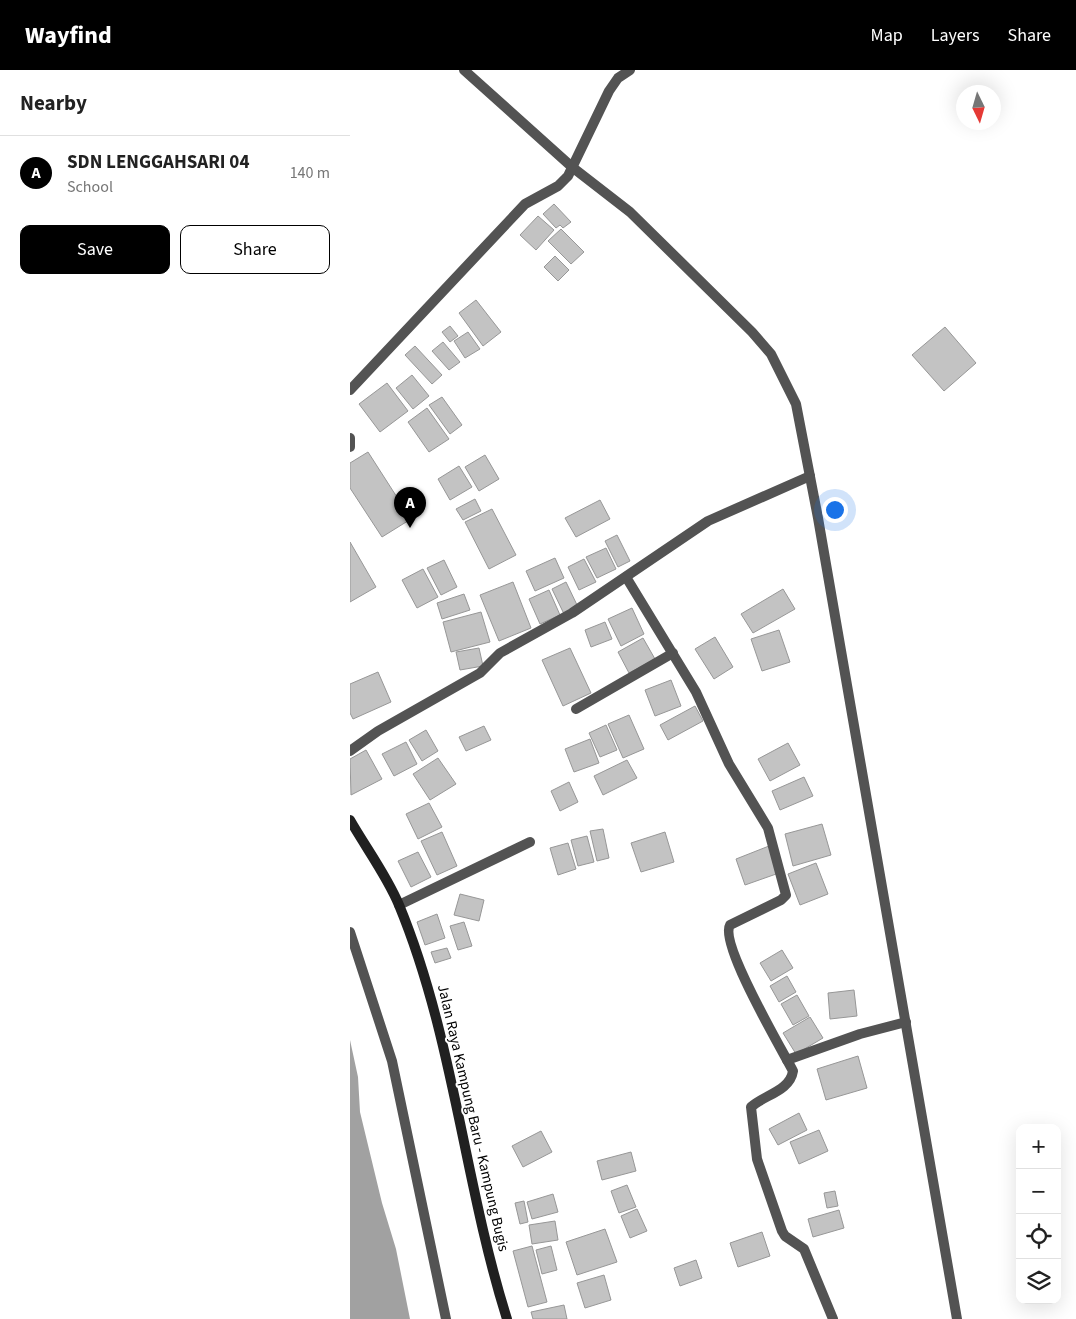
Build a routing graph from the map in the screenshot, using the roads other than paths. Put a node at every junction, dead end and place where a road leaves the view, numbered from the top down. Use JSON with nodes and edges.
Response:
{"nodes":[{"id":1,"x":464,"y":70,"type":"edge"},
{"id":2,"x":630,"y":70,"type":"edge"},
{"id":3,"x":574,"y":165,"type":"junction"},
{"id":4,"x":350,"y":390,"type":"edge"},
{"id":5,"x":350,"y":438,"type":"edge"},
{"id":6,"x":350,"y":447,"type":"edge"},
{"id":7,"x":810,"y":476,"type":"junction"},
{"id":8,"x":626,"y":577,"type":"junction"},
{"id":9,"x":673,"y":653,"type":"junction"},
{"id":10,"x":576,"y":709,"type":"dead end"},
{"id":11,"x":350,"y":751,"type":"edge"},
{"id":12,"x":350,"y":820,"type":"edge"},
{"id":13,"x":530,"y":842,"type":"dead end"},
{"id":14,"x":399,"y":905,"type":"junction"},
{"id":15,"x":350,"y":932,"type":"edge"},
{"id":16,"x":906,"y":1022,"type":"junction"},
{"id":17,"x":787,"y":1060,"type":"junction"},
{"id":18,"x":446,"y":1319,"type":"edge"},
{"id":19,"x":507,"y":1319,"type":"edge"},
{"id":20,"x":833,"y":1319,"type":"edge"},
{"id":21,"x":958,"y":1319,"type":"edge"}],
"edges":[{"from":1,"to":3,"type":"street"},
{"from":2,"to":3,"type":"street"},
{"from":3,"to":4,"type":"street"},
{"from":3,"to":7,"type":"street"},
{"from":5,"to":6,"type":"street"},
{"from":7,"to":8,"type":"street"},
{"from":7,"to":16,"type":"street"},
{"from":8,"to":9,"type":"street"},
{"from":8,"to":11,"type":"street"},
{"from":9,"to":10,"type":"street"},
{"from":9,"to":17,"type":"street"},
{"from":12,"to":14,"type":"street","name":"Jalan Raya Kampung Baru - Kampung Bugis"},
{"from":13,"to":14,"type":"street"},
{"from":14,"to":19,"type":"street","name":"Jalan Raya Kampung Baru - Kampung Bugis"},
{"from":15,"to":18,"type":"street"},
{"from":16,"to":17,"type":"street"},
{"from":16,"to":21,"type":"street"},
{"from":17,"to":20,"type":"street"}]}
